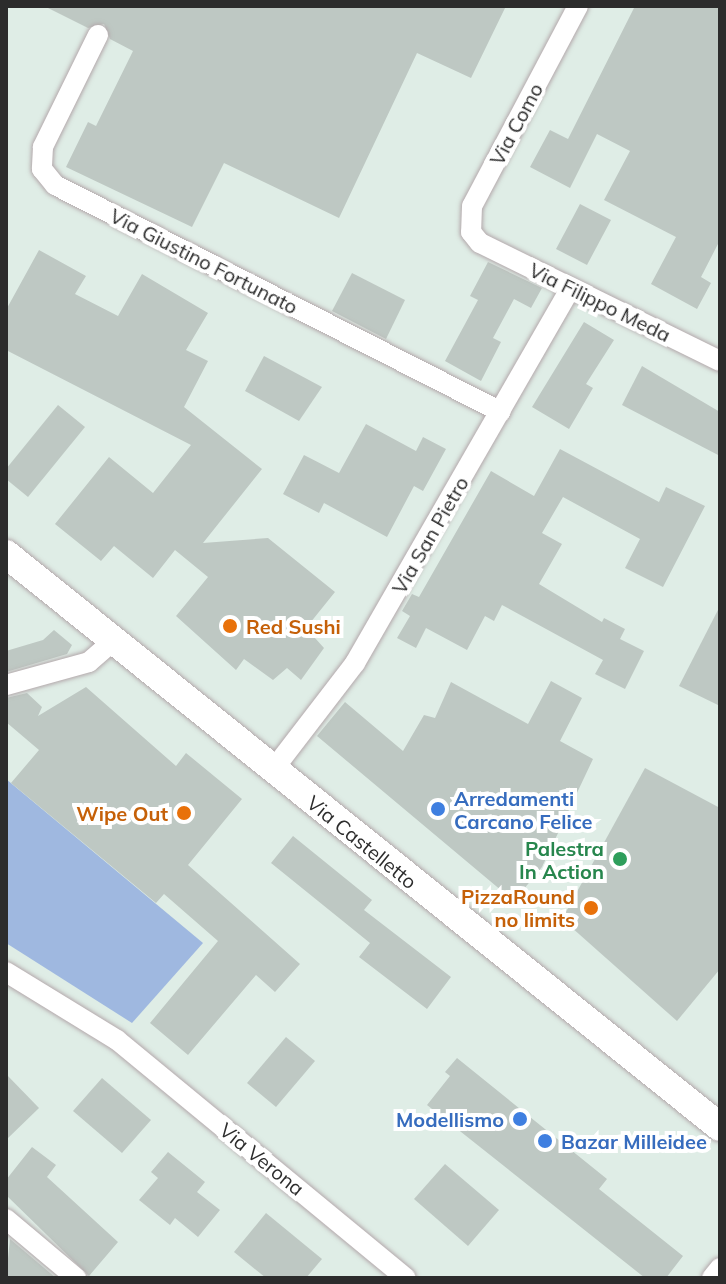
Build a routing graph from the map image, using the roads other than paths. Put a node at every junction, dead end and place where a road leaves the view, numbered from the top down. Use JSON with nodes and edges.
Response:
{"nodes":[{"id":1,"x":578,"y":6,"type":"edge"},
{"id":2,"x":98,"y":35,"type":"dead end"},
{"id":3,"x":480,"y":243,"type":"joint"},
{"id":4,"x":570,"y":289,"type":"junction"},
{"id":5,"x":720,"y":361,"type":"edge"},
{"id":6,"x":501,"y":412,"type":"junction"},
{"id":7,"x":6,"y":554,"type":"edge"},
{"id":8,"x":113,"y":641,"type":"junction"},
{"id":9,"x":6,"y":685,"type":"edge"},
{"id":10,"x":273,"y":770,"type":"junction"},
{"id":11,"x":6,"y":972,"type":"edge"},
{"id":12,"x":720,"y":1127,"type":"edge"},
{"id":13,"x":6,"y":1219,"type":"edge"},
{"id":14,"x":720,"y":1268,"type":"edge"},
{"id":15,"x":76,"y":1278,"type":"edge"},
{"id":16,"x":406,"y":1278,"type":"edge"},
{"id":17,"x":712,"y":1278,"type":"edge"}],
"edges":[{"from":1,"to":3,"type":"street","name":"Via Como"},
{"from":2,"to":6,"type":"street","name":"Via Giustino Fortunato"},
{"from":3,"to":4,"type":"street","name":"Via Filippo Meda"},
{"from":4,"to":5,"type":"street","name":"Via Filippo Meda"},
{"from":4,"to":6,"type":"street","name":"Via San Pietro"},
{"from":6,"to":10,"type":"street","name":"Via San Pietro"},
{"from":7,"to":8,"type":"main road","name":"Via Castelletto"},
{"from":8,"to":9,"type":"street"},
{"from":8,"to":10,"type":"main road","name":"Via Castelletto"},
{"from":10,"to":12,"type":"main road","name":"Via Castelletto"},
{"from":11,"to":16,"type":"street","name":"Via Verona"},
{"from":13,"to":15,"type":"street"},
{"from":14,"to":17,"type":"street"}]}
